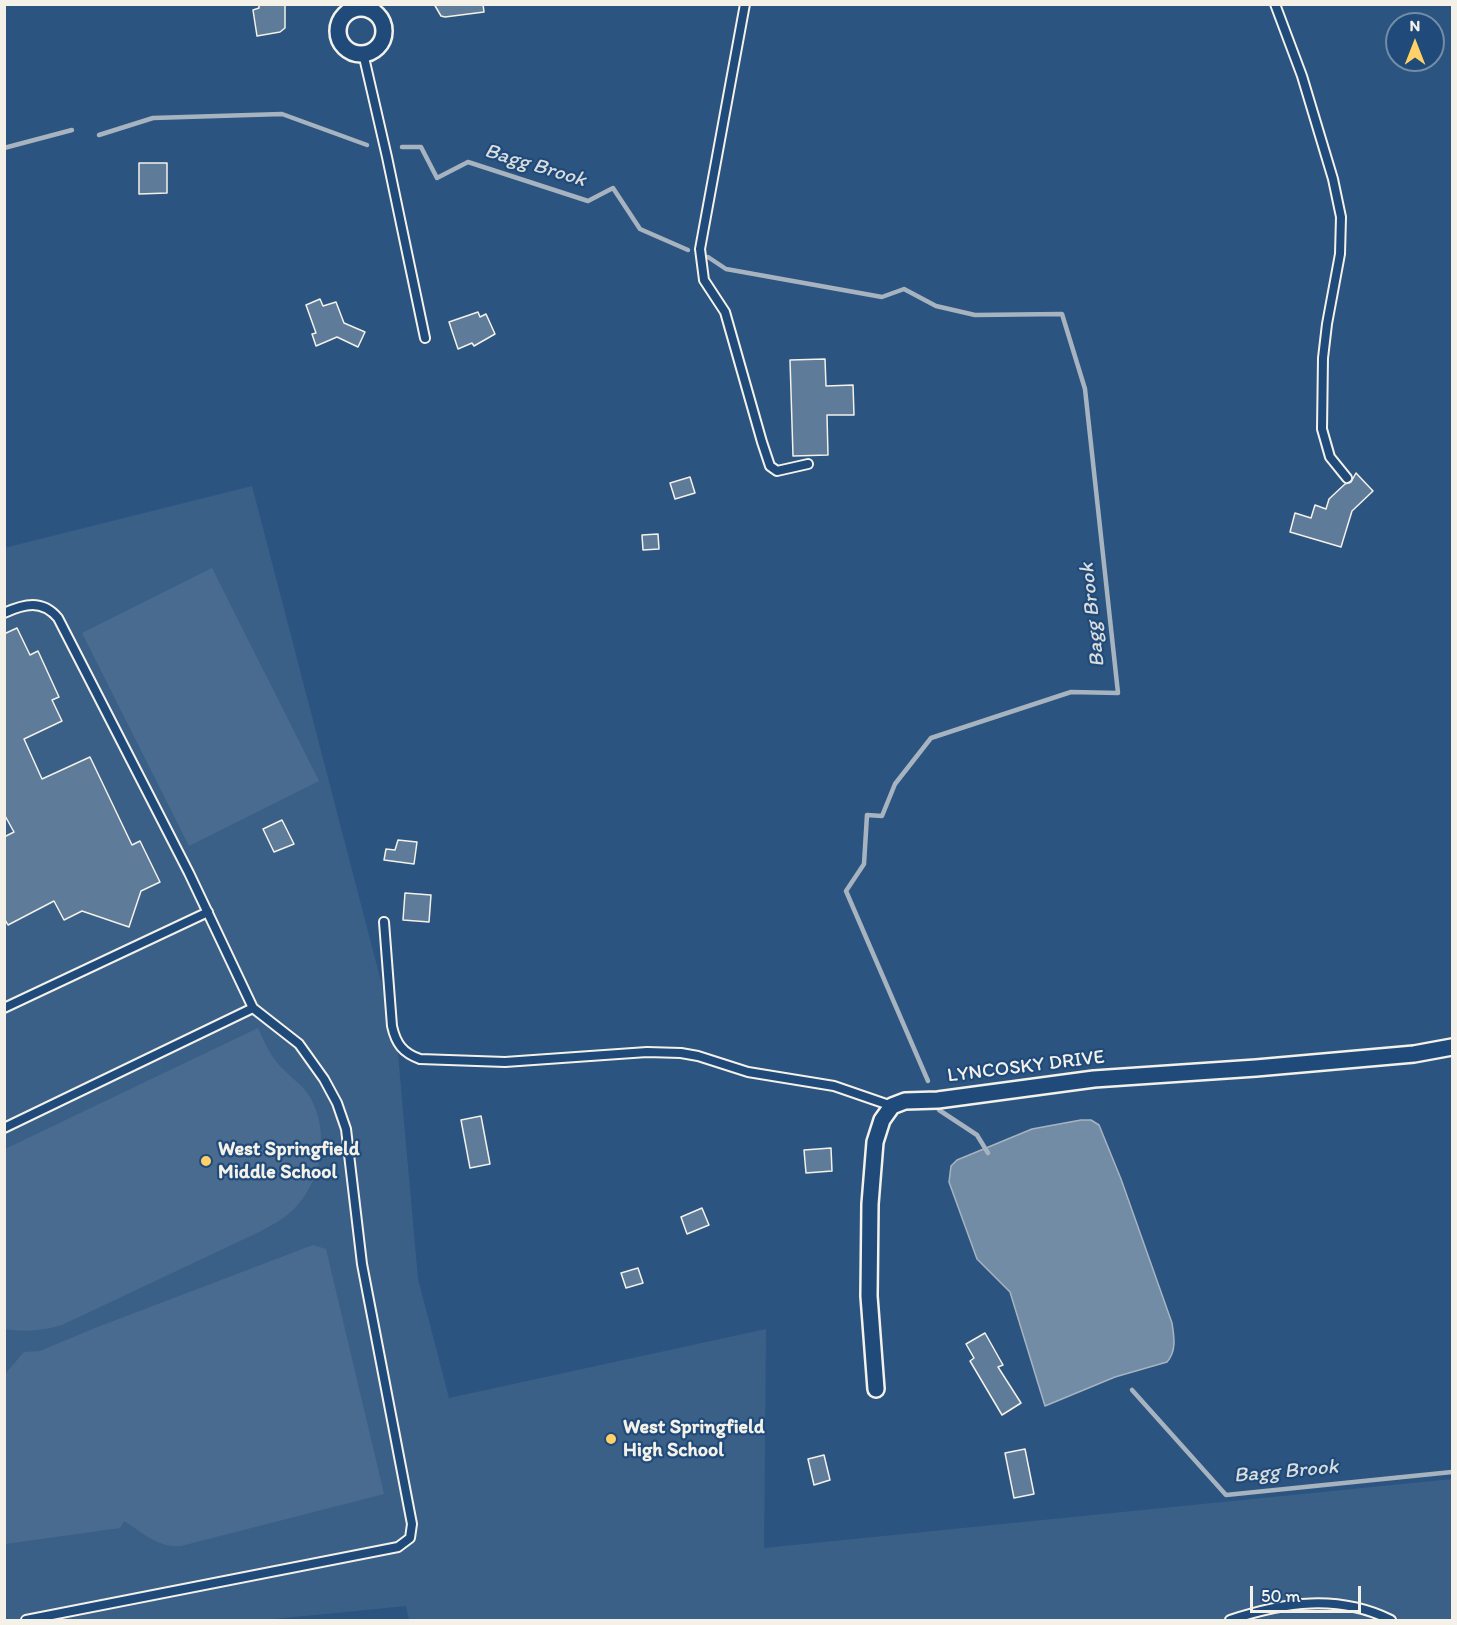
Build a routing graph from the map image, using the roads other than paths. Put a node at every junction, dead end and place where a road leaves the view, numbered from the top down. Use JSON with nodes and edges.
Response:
{"nodes":[{"id":1,"x":745,"y":4,"type":"edge"},
{"id":2,"x":1275,"y":4,"type":"edge"},
{"id":3,"x":356,"y":6,"type":"edge"},
{"id":4,"x":363,"y":53,"type":"junction"},
{"id":5,"x":425,"y":338,"type":"dead end"},
{"id":6,"x":808,"y":464,"type":"dead end"},
{"id":7,"x":1347,"y":478,"type":"dead end"},
{"id":8,"x":4,"y":614,"type":"edge"},
{"id":9,"x":208,"y":912,"type":"junction"},
{"id":10,"x":384,"y":922,"type":"dead end"},
{"id":11,"x":4,"y":1008,"type":"edge"},
{"id":12,"x":253,"y":1008,"type":"junction"},
{"id":13,"x":1452,"y":1047,"type":"edge"},
{"id":14,"x":892,"y":1106,"type":"junction"},
{"id":15,"x":4,"y":1128,"type":"edge"},
{"id":16,"x":876,"y":1389,"type":"dead end"},
{"id":17,"x":26,"y":1620,"type":"edge"},
{"id":18,"x":1230,"y":1620,"type":"edge"},
{"id":19,"x":1390,"y":1620,"type":"edge"}],
"edges":[{"from":1,"to":6,"type":"lane"},
{"from":2,"to":7,"type":"lane"},
{"from":3,"to":4,"type":"street"},
{"from":3,"to":4,"type":"street"},
{"from":4,"to":5,"type":"lane"},
{"from":8,"to":9,"type":"lane"},
{"from":9,"to":11,"type":"lane"},
{"from":9,"to":12,"type":"lane"},
{"from":10,"to":14,"type":"lane"},
{"from":12,"to":15,"type":"lane"},
{"from":12,"to":17,"type":"lane"},
{"from":13,"to":14,"type":"street","name":"LYNCOSKY DRIVE"},
{"from":14,"to":16,"type":"street"},
{"from":18,"to":19,"type":"lane"}]}
